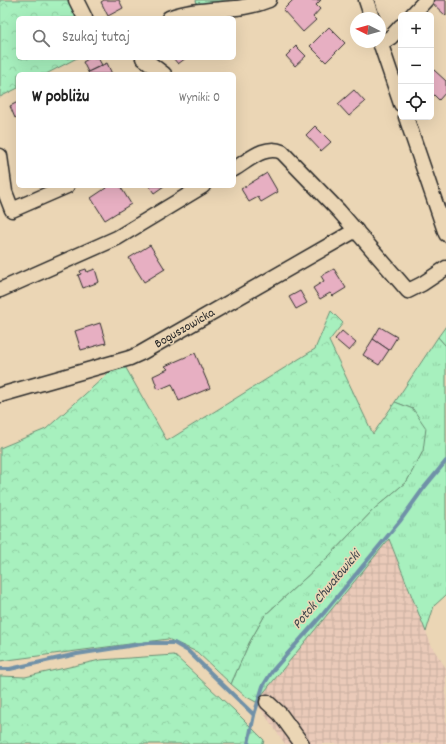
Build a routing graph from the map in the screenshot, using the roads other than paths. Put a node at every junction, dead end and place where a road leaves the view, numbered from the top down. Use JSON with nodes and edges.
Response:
{"nodes":[{"id":1,"x":76,"y":0,"type":"edge"},
{"id":2,"x":269,"y":0,"type":"edge"},
{"id":3,"x":366,"y":0,"type":"edge"},
{"id":4,"x":426,"y":0,"type":"edge"},
{"id":5,"x":370,"y":12,"type":"edge"},
{"id":6,"x":415,"y":12,"type":"edge"},
{"id":7,"x":84,"y":16,"type":"edge"},
{"id":8,"x":175,"y":16,"type":"edge"},
{"id":9,"x":398,"y":29,"type":"edge"},
{"id":10,"x":386,"y":40,"type":"edge"},
{"id":11,"x":382,"y":48,"type":"edge"},
{"id":12,"x":146,"y":60,"type":"edge"},
{"id":13,"x":161,"y":72,"type":"edge"},
{"id":14,"x":398,"y":95,"type":"edge"},
{"id":15,"x":407,"y":120,"type":"edge"},
{"id":16,"x":0,"y":156,"type":"edge"},
{"id":17,"x":236,"y":168,"type":"edge"},
{"id":18,"x":62,"y":188,"type":"edge"},
{"id":19,"x":200,"y":188,"type":"edge"},
{"id":20,"x":356,"y":230,"type":"junction"},
{"id":21,"x":446,"y":234,"type":"edge"},
{"id":22,"x":446,"y":268,"type":"edge"},
{"id":23,"x":0,"y":290,"type":"edge"},
{"id":24,"x":0,"y":395,"type":"edge"},
{"id":25,"x":268,"y":702,"type":"dead end"},
{"id":26,"x":302,"y":744,"type":"edge"}],
"edges":[{"from":1,"to":7,"type":"street"},
{"from":2,"to":8,"type":"street"},
{"from":3,"to":5,"type":"street"},
{"from":4,"to":6,"type":"street"},
{"from":9,"to":10,"type":"street"},
{"from":11,"to":14,"type":"street"},
{"from":12,"to":13,"type":"street"},
{"from":15,"to":21,"type":"street"},
{"from":16,"to":18,"type":"street"},
{"from":17,"to":20,"type":"street"},
{"from":19,"to":23,"type":"street"},
{"from":20,"to":22,"type":"street"},
{"from":20,"to":24,"type":"street","name":"Boguszowicka"},
{"from":25,"to":26,"type":"street"}]}
